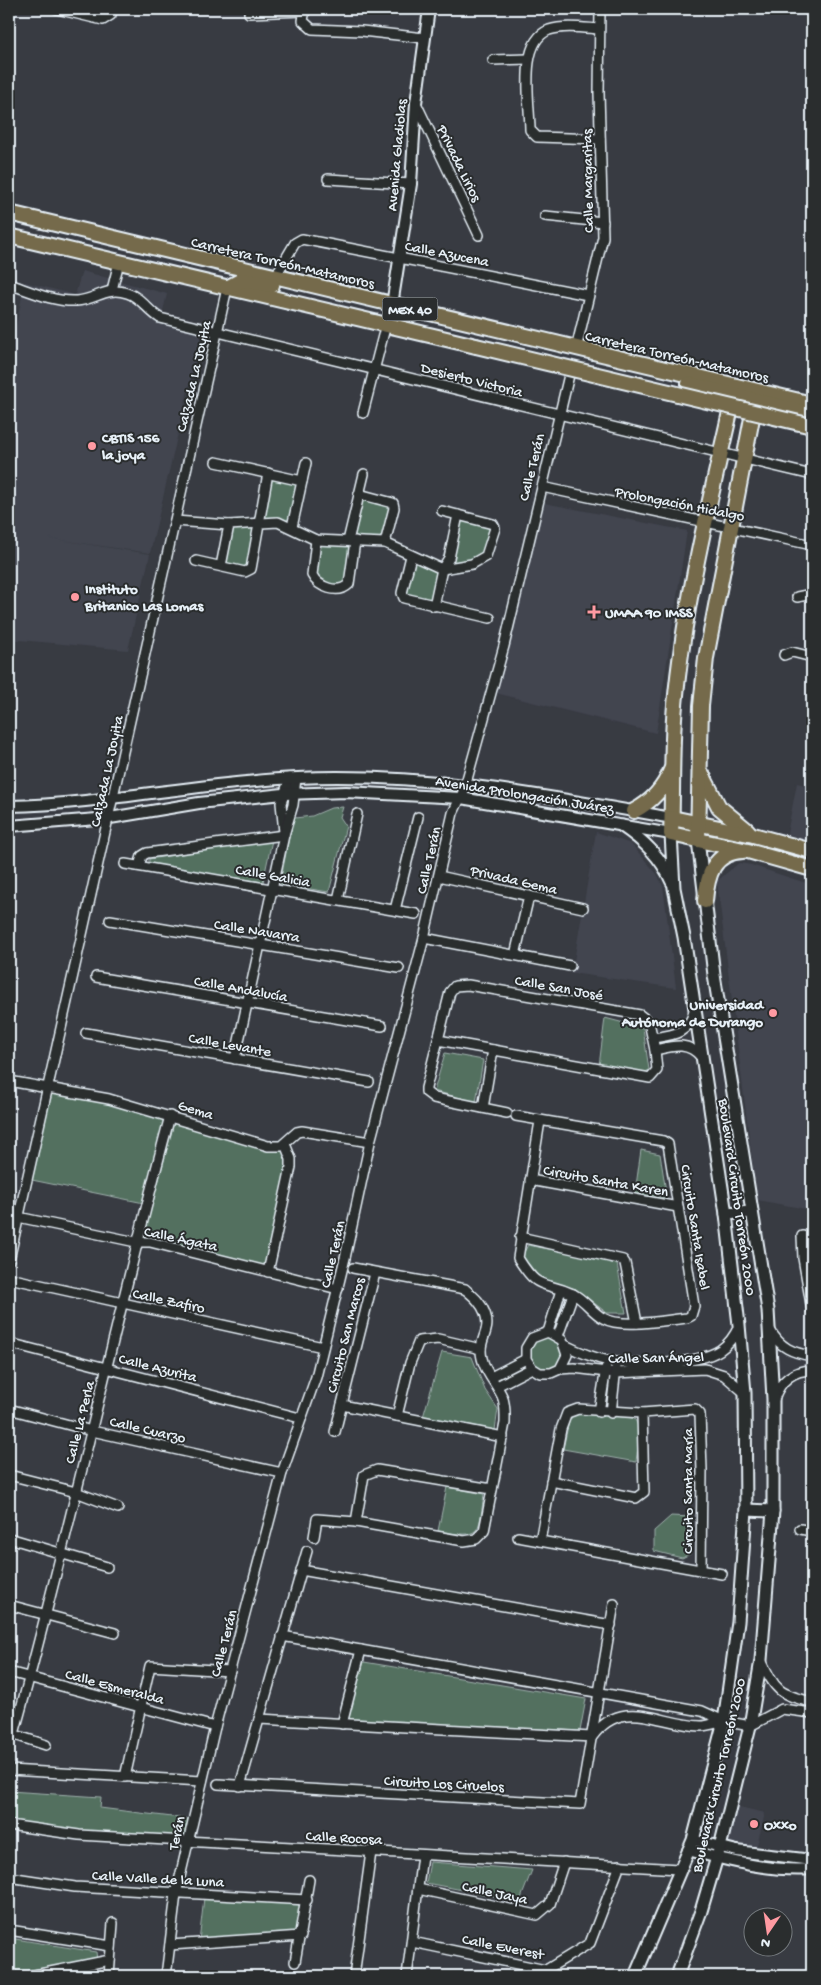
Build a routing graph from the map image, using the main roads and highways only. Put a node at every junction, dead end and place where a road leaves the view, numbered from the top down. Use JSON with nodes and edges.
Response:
{"nodes":[{"id":1,"x":9,"y":213,"type":"edge"},
{"id":2,"x":9,"y":236,"type":"edge"},
{"id":3,"x":227,"y":288,"type":"junction"},
{"id":4,"x":387,"y":304,"type":"junction"},
{"id":5,"x":391,"y":326,"type":"junction"},
{"id":6,"x":582,"y":351,"type":"junction"},
{"id":7,"x":707,"y":390,"type":"junction"},
{"id":8,"x":732,"y":395,"type":"junction"},
{"id":9,"x":758,"y":401,"type":"junction"},
{"id":10,"x":743,"y":404,"type":"junction"},
{"id":11,"x":812,"y":404,"type":"edge"},
{"id":12,"x":707,"y":407,"type":"junction"},
{"id":13,"x":790,"y":409,"type":"junction"},
{"id":14,"x":730,"y":412,"type":"junction"},
{"id":15,"x":812,"y":414,"type":"edge"},
{"id":16,"x":752,"y":418,"type":"junction"},
{"id":17,"x":782,"y":425,"type":"junction"},
{"id":18,"x":812,"y":426,"type":"edge"},
{"id":19,"x":812,"y":433,"type":"edge"},
{"id":20,"x":673,"y":764,"type":"junction"},
{"id":21,"x":700,"y":770,"type":"junction"},
{"id":22,"x":634,"y":812,"type":"road end"},
{"id":23,"x":672,"y":818,"type":"junction"},
{"id":24,"x":698,"y":824,"type":"junction"},
{"id":25,"x":622,"y":826,"type":"road end"},
{"id":26,"x":671,"y":834,"type":"junction"},
{"id":27,"x":753,"y":835,"type":"junction"},
{"id":28,"x":698,"y":840,"type":"junction"},
{"id":29,"x":748,"y":850,"type":"junction"},
{"id":30,"x":812,"y":851,"type":"edge"},
{"id":31,"x":812,"y":869,"type":"edge"},
{"id":32,"x":674,"y":888,"type":"junction"},
{"id":33,"x":705,"y":901,"type":"junction"},
{"id":34,"x":751,"y":1212,"type":"junction"},
{"id":35,"x":726,"y":1214,"type":"junction"},
{"id":36,"x":746,"y":1510,"type":"junction"},
{"id":37,"x":773,"y":1511,"type":"junction"},
{"id":38,"x":635,"y":1976,"type":"edge"},
{"id":39,"x":677,"y":1976,"type":"edge"}],
"edges":[{"from":1,"to":4,"type":"main road","name":"Carretera Torreón-Matamoros","number":"MEX 40"},
{"from":2,"to":3,"type":"main road","number":"MEX 40"},
{"from":3,"to":4,"type":"main road"},
{"from":3,"to":5,"type":"main road","number":"MEX 40"},
{"from":4,"to":6,"type":"main road","name":"Carretera Torreón-Matamoros","number":"MEX 40"},
{"from":5,"to":12,"type":"main road"},
{"from":5,"to":18,"type":"main road","number":"MEX 40","bridge":true},
{"from":6,"to":7,"type":"main road"},
{"from":6,"to":11,"type":"main road","name":"Carretera Torreón-Matamoros","number":"MEX 40"},
{"from":7,"to":8,"type":"main road"},
{"from":7,"to":12,"type":"main road"},
{"from":8,"to":9,"type":"main road"},
{"from":8,"to":10,"type":"main road"},
{"from":9,"to":10,"type":"main road"},
{"from":9,"to":13,"type":"main road"},
{"from":10,"to":14,"type":"main road"},
{"from":10,"to":16,"type":"main road"},
{"from":12,"to":14,"type":"main road"},
{"from":13,"to":15,"type":"main road"},
{"from":13,"to":17,"type":"main road"},
{"from":14,"to":16,"type":"main road"},
{"from":14,"to":20,"type":"main road","name":"Boulevard Circuito Torreón 2000"},
{"from":16,"to":17,"type":"main road"},
{"from":16,"to":21,"type":"main road","name":"Boulevard Circuito Torreón 2000"},
{"from":17,"to":19,"type":"main road"},
{"from":20,"to":22,"type":"main road"},
{"from":20,"to":23,"type":"main road","name":"Boulevard Circuito Torreón 2000"},
{"from":21,"to":24,"type":"main road","name":"Boulevard Circuito Torreón 2000"},
{"from":21,"to":27,"type":"main road"},
{"from":23,"to":24,"type":"main road","name":"Avenida Prolongación Juárez"},
{"from":23,"to":26,"type":"main road","name":"Boulevard Circuito Torreón 2000"},
{"from":24,"to":27,"type":"main road","name":"Avenida Prolongación Juárez"},
{"from":24,"to":28,"type":"main road","name":"Boulevard Circuito Torreón 2000"},
{"from":25,"to":32,"type":"main road"},
{"from":26,"to":28,"type":"main road","name":"Avenida Prolongación Juárez"},
{"from":26,"to":32,"type":"main road","name":"Boulevard Circuito Torreón 2000"},
{"from":27,"to":30,"type":"main road","name":"Avenida Prolongación Juárez"},
{"from":28,"to":29,"type":"main road","name":"Avenida Prolongación Juárez"},
{"from":28,"to":33,"type":"main road","name":"Boulevard Circuito Torreón 2000"},
{"from":29,"to":31,"type":"main road","name":"Avenida Prolongación Juárez"},
{"from":29,"to":33,"type":"main road"},
{"from":32,"to":35,"type":"main road","name":"Boulevard Circuito Torreón 2000"},
{"from":33,"to":34,"type":"main road","name":"Boulevard Circuito Torreón 2000"},
{"from":34,"to":35,"type":"main road"},
{"from":34,"to":37,"type":"main road","name":"Boulevard Circuito Torreón 2000"},
{"from":35,"to":36,"type":"main road","name":"Boulevard Circuito Torreón 2000"},
{"from":36,"to":37,"type":"main road"},
{"from":36,"to":38,"type":"main road","name":"Boulevard Circuito Torreón 2000"},
{"from":37,"to":39,"type":"main road","name":"Boulevard Circuito Torreón 2000"}]}
